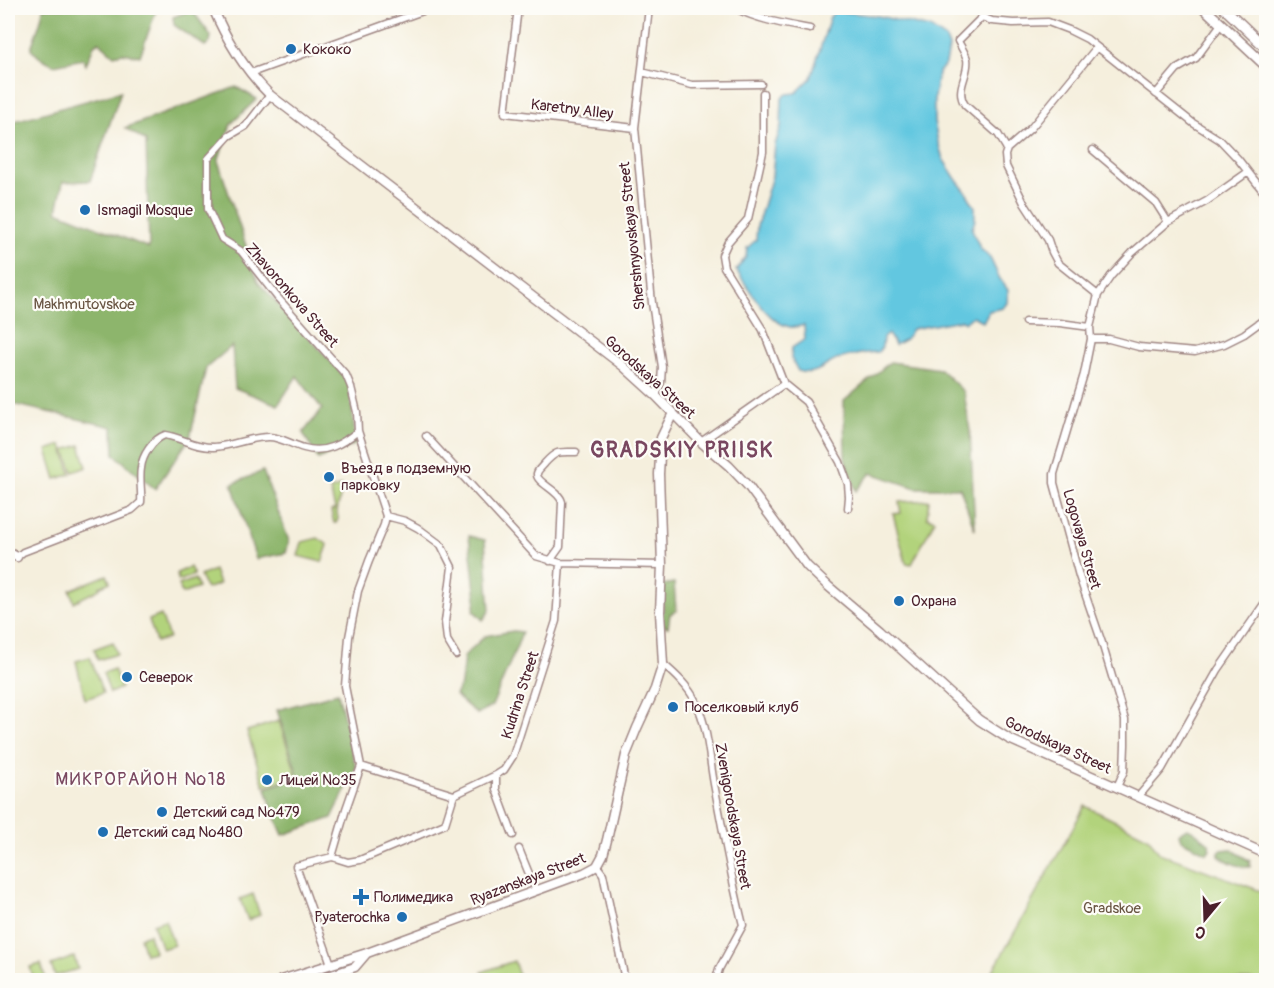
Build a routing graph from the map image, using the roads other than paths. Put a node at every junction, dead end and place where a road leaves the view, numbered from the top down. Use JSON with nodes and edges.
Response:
{"nodes":[{"id":1,"x":213,"y":8,"type":"edge"},
{"id":2,"x":431,"y":8,"type":"edge"},
{"id":3,"x":508,"y":8,"type":"edge"},
{"id":4,"x":518,"y":8,"type":"edge"},
{"id":5,"x":649,"y":8,"type":"edge"},
{"id":6,"x":735,"y":8,"type":"edge"},
{"id":7,"x":1204,"y":8,"type":"edge"},
{"id":8,"x":1224,"y":8,"type":"edge"},
{"id":9,"x":1221,"y":24,"type":"junction"},
{"id":10,"x":810,"y":29,"type":"dead end"},
{"id":11,"x":1097,"y":47,"type":"junction"},
{"id":12,"x":1266,"y":48,"type":"edge"},
{"id":13,"x":1266,"y":66,"type":"edge"},
{"id":14,"x":642,"y":72,"type":"junction"},
{"id":15,"x":251,"y":73,"type":"junction"},
{"id":16,"x":761,"y":84,"type":"dead end"},
{"id":17,"x":763,"y":93,"type":"dead end"},
{"id":18,"x":1156,"y":94,"type":"junction"},
{"id":19,"x":270,"y":95,"type":"junction"},
{"id":20,"x":635,"y":128,"type":"junction"},
{"id":21,"x":1006,"y":149,"type":"junction"},
{"id":22,"x":1093,"y":150,"type":"dead end"},
{"id":23,"x":1248,"y":172,"type":"junction"},
{"id":24,"x":1266,"y":195,"type":"edge"},
{"id":25,"x":1168,"y":222,"type":"junction"},
{"id":26,"x":1098,"y":295,"type":"junction"},
{"id":27,"x":1266,"y":318,"type":"edge"},
{"id":28,"x":1025,"y":322,"type":"dead end"},
{"id":29,"x":1090,"y":327,"type":"junction"},
{"id":30,"x":1091,"y":339,"type":"junction"},
{"id":31,"x":784,"y":384,"type":"junction"},
{"id":32,"x":656,"y":396,"type":"junction"},
{"id":33,"x":673,"y":413,"type":"junction"},
{"id":34,"x":358,"y":431,"type":"junction"},
{"id":35,"x":426,"y":436,"type":"dead end"},
{"id":36,"x":701,"y":442,"type":"junction"},
{"id":37,"x":576,"y":452,"type":"dead end"},
{"id":38,"x":848,"y":508,"type":"dead end"},
{"id":39,"x":386,"y":516,"type":"junction"},
{"id":40,"x":8,"y":552,"type":"edge"},
{"id":41,"x":12,"y":558,"type":"edge"},
{"id":42,"x":550,"y":561,"type":"junction"},
{"id":43,"x":560,"y":563,"type":"junction"},
{"id":44,"x":662,"y":565,"type":"junction"},
{"id":45,"x":1266,"y":601,"type":"edge"},
{"id":46,"x":456,"y":655,"type":"dead end"},
{"id":47,"x":663,"y":664,"type":"junction"},
{"id":48,"x":361,"y":765,"type":"junction"},
{"id":49,"x":496,"y":775,"type":"junction"},
{"id":50,"x":484,"y":781,"type":"junction"},
{"id":51,"x":1117,"y":787,"type":"junction"},
{"id":52,"x":496,"y":789,"type":"junction"},
{"id":53,"x":454,"y":795,"type":"junction"},
{"id":54,"x":1138,"y":796,"type":"junction"},
{"id":55,"x":513,"y":835,"type":"dead end"},
{"id":56,"x":519,"y":849,"type":"dead end"},
{"id":57,"x":1266,"y":854,"type":"edge"},
{"id":58,"x":332,"y":857,"type":"junction"},
{"id":59,"x":597,"y":866,"type":"junction"},
{"id":60,"x":536,"y":891,"type":"junction"},
{"id":61,"x":367,"y":953,"type":"junction"},
{"id":62,"x":331,"y":964,"type":"junction"},
{"id":63,"x":334,"y":974,"type":"junction"},
{"id":64,"x":281,"y":981,"type":"edge"},
{"id":65,"x":317,"y":981,"type":"edge"},
{"id":66,"x":625,"y":981,"type":"edge"},
{"id":67,"x":716,"y":981,"type":"edge"}],
"edges":[{"from":1,"to":15,"type":"street","name":"Gorodskaya Street"},
{"from":2,"to":15,"type":"street"},
{"from":3,"to":4,"type":"street"},
{"from":4,"to":20,"type":"street","name":"Karetny Alley"},
{"from":5,"to":14,"type":"street","name":"Shershnyovskaya Street"},
{"from":6,"to":10,"type":"street"},
{"from":7,"to":9,"type":"main road"},
{"from":8,"to":12,"type":"main road"},
{"from":9,"to":13,"type":"main road"},
{"from":9,"to":18,"type":"street"},
{"from":11,"to":18,"type":"street"},
{"from":11,"to":21,"type":"street"},
{"from":11,"to":21,"type":"street"},
{"from":14,"to":16,"type":"street"},
{"from":14,"to":20,"type":"street","name":"Shershnyovskaya Street"},
{"from":15,"to":19,"type":"street","name":"Gorodskaya Street"},
{"from":17,"to":31,"type":"street"},
{"from":18,"to":23,"type":"street"},
{"from":19,"to":32,"type":"street","name":"Gorodskaya Street"},
{"from":19,"to":34,"type":"street","name":"Zhavoronkova Street"},
{"from":20,"to":32,"type":"street","name":"Shershnyovskaya Street"},
{"from":21,"to":26,"type":"street"},
{"from":22,"to":25,"type":"street"},
{"from":23,"to":24,"type":"street"},
{"from":23,"to":25,"type":"street","name":"Logovaya Street"},
{"from":25,"to":26,"type":"street","name":"Logovaya Street"},
{"from":26,"to":29,"type":"street","name":"Logovaya Street"},
{"from":27,"to":30,"type":"street"},
{"from":28,"to":29,"type":"street"},
{"from":29,"to":30,"type":"street","name":"Logovaya Street"},
{"from":30,"to":51,"type":"street","name":"Logovaya Street"},
{"from":31,"to":36,"type":"street"},
{"from":31,"to":38,"type":"street"},
{"from":32,"to":33,"type":"street","name":"Gorodskaya Street"},
{"from":33,"to":36,"type":"street","name":"Gorodskaya Street"},
{"from":33,"to":44,"type":"street"},
{"from":34,"to":39,"type":"street","name":"Zhavoronkova Street"},
{"from":34,"to":41,"type":"street"},
{"from":35,"to":42,"type":"street"},
{"from":36,"to":51,"type":"street","name":"Gorodskaya Street"},
{"from":37,"to":42,"type":"street"},
{"from":39,"to":46,"type":"street"},
{"from":39,"to":48,"type":"street"},
{"from":40,"to":41,"type":"street"},
{"from":42,"to":43,"type":"street"},
{"from":43,"to":44,"type":"street"},
{"from":43,"to":49,"type":"street","name":"Kudrina Street"},
{"from":44,"to":47,"type":"street"},
{"from":45,"to":54,"type":"street"},
{"from":47,"to":59,"type":"street"},
{"from":47,"to":67,"type":"street","name":"Zvenigorodskaya Street"},
{"from":48,"to":53,"type":"street"},
{"from":48,"to":58,"type":"street"},
{"from":49,"to":50,"type":"street"},
{"from":49,"to":52,"type":"street"},
{"from":50,"to":52,"type":"street"},
{"from":50,"to":53,"type":"street"},
{"from":51,"to":54,"type":"street","name":"Gorodskaya Street"},
{"from":52,"to":55,"type":"street"},
{"from":53,"to":58,"type":"street"},
{"from":54,"to":57,"type":"street","name":"Gorodskaya Street"},
{"from":56,"to":60,"type":"street"},
{"from":58,"to":62,"type":"street"},
{"from":59,"to":60,"type":"street","name":"Ryazanskaya Street"},
{"from":59,"to":66,"type":"street"},
{"from":60,"to":61,"type":"street","name":"Ryazanskaya Street"},
{"from":61,"to":62,"type":"street"},
{"from":61,"to":63,"type":"street"},
{"from":62,"to":63,"type":"street"},
{"from":62,"to":64,"type":"street"},
{"from":63,"to":65,"type":"street"}]}
